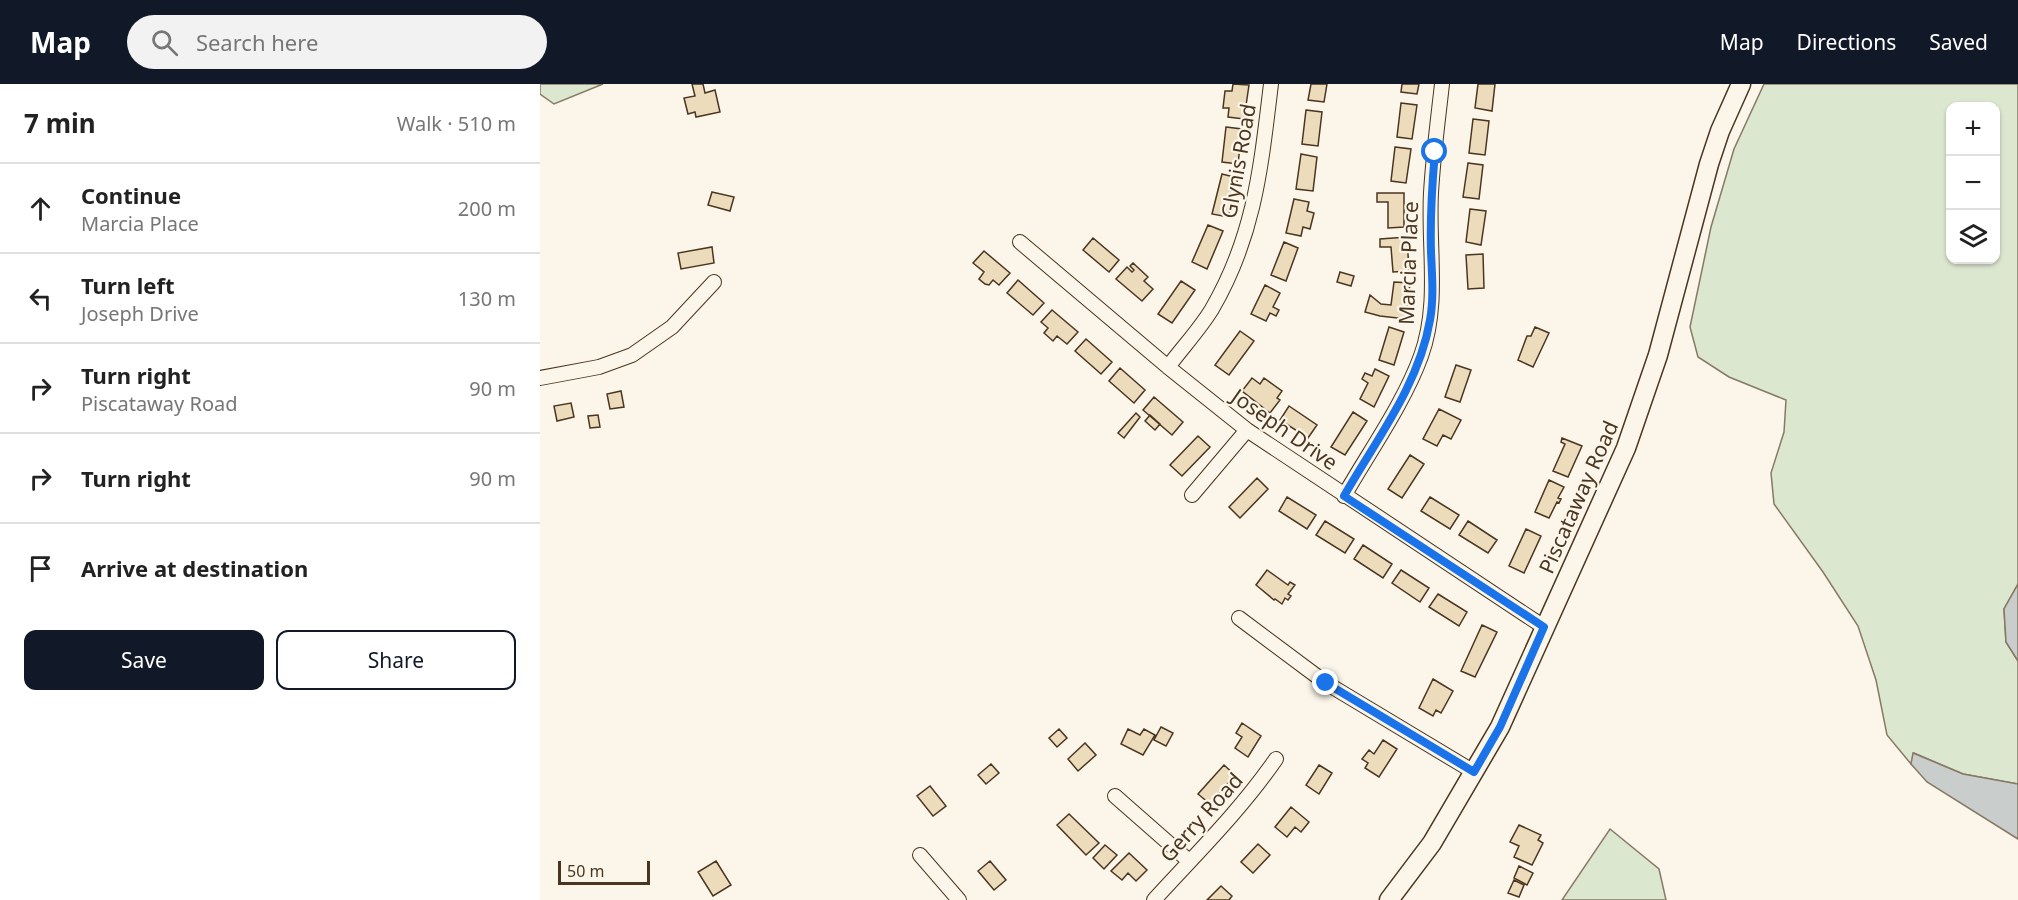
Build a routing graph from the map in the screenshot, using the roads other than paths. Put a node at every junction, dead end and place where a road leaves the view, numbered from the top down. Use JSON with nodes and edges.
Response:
{"nodes":[{"id":1,"x":1271,"y":84,"type":"edge"},
{"id":2,"x":1442,"y":84,"type":"edge"},
{"id":3,"x":1741,"y":84,"type":"edge"},
{"id":4,"x":1020,"y":242,"type":"dead end"},
{"id":5,"x":714,"y":282,"type":"dead end"},
{"id":6,"x":1168,"y":367,"type":"junction"},
{"id":7,"x":540,"y":378,"type":"edge"},
{"id":8,"x":1246,"y":430,"type":"junction"},
{"id":9,"x":1192,"y":495,"type":"dead end"},
{"id":10,"x":1344,"y":496,"type":"junction"},
{"id":11,"x":1239,"y":618,"type":"dead end"},
{"id":12,"x":1544,"y":627,"type":"junction"},
{"id":13,"x":1276,"y":759,"type":"dead end"},
{"id":14,"x":1474,"y":772,"type":"junction"},
{"id":15,"x":1115,"y":796,"type":"dead end"},
{"id":16,"x":920,"y":855,"type":"dead end"},
{"id":17,"x":1189,"y":861,"type":"junction"},
{"id":18,"x":959,"y":900,"type":"edge"},
{"id":19,"x":1154,"y":900,"type":"edge"},
{"id":20,"x":1389,"y":900,"type":"edge"}],
"edges":[{"from":1,"to":6,"type":"street","name":"Glynis Road"},
{"from":2,"to":10,"type":"street","name":"Marcia Place"},
{"from":3,"to":12,"type":"main road","name":"Piscataway Road"},
{"from":4,"to":6,"type":"street","name":"Joseph Drive"},
{"from":5,"to":7,"type":"street"},
{"from":6,"to":8,"type":"street","name":"Joseph Drive"},
{"from":8,"to":9,"type":"street"},
{"from":8,"to":10,"type":"street","name":"Joseph Drive"},
{"from":10,"to":12,"type":"street","name":"Joseph Drive"},
{"from":11,"to":14,"type":"street"},
{"from":12,"to":14,"type":"main road","name":"Piscataway Road"},
{"from":13,"to":17,"type":"street","name":"Gerry Road"},
{"from":14,"to":20,"type":"main road","name":"Piscataway Road"},
{"from":15,"to":17,"type":"street"},
{"from":16,"to":18,"type":"street"},
{"from":17,"to":19,"type":"street","name":"Gerry Road"}]}
